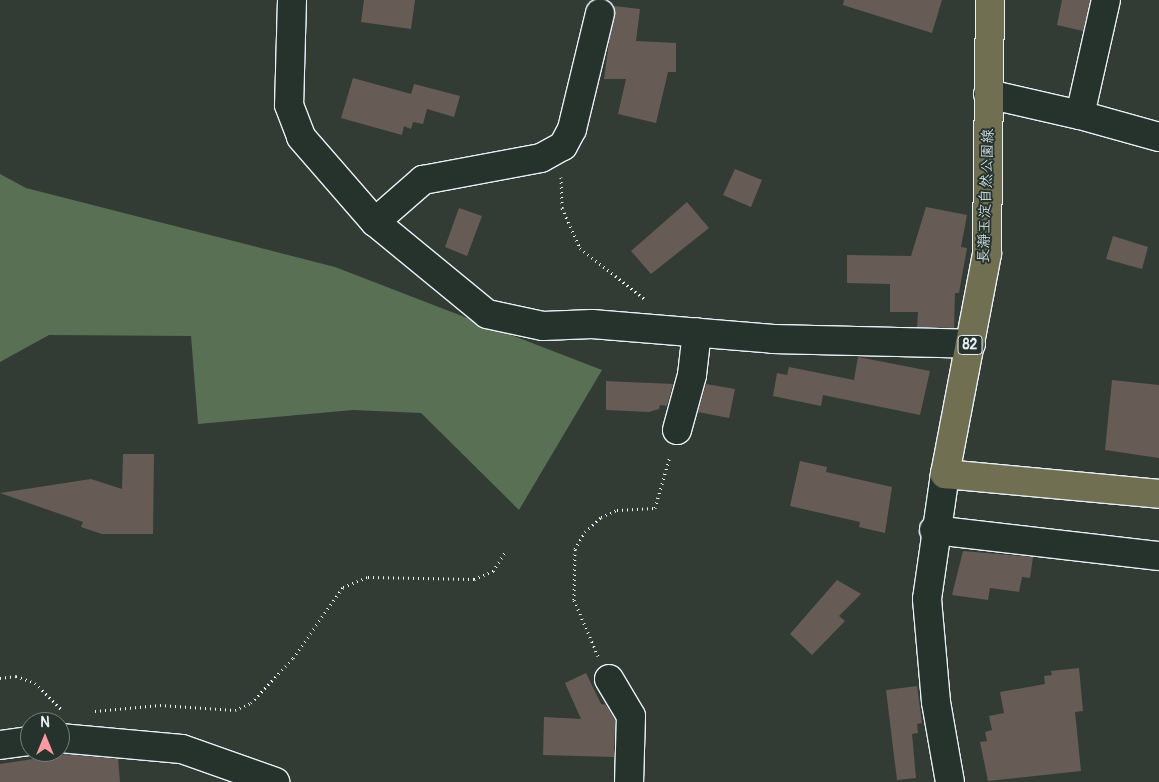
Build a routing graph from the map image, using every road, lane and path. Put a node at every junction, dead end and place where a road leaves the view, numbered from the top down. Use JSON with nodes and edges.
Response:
{"nodes":[{"id":1,"x":292,"y":0,"type":"edge"},
{"id":2,"x":990,"y":0,"type":"edge"},
{"id":3,"x":1106,"y":0,"type":"edge"},
{"id":4,"x":600,"y":13,"type":"dead end"},
{"id":5,"x":988,"y":94,"type":"junction"},
{"id":6,"x":1080,"y":115,"type":"junction"},
{"id":7,"x":1159,"y":137,"type":"edge"},
{"id":8,"x":563,"y":146,"type":"junction"},
{"id":9,"x":375,"y":222,"type":"junction"},
{"id":10,"x":685,"y":331,"type":"junction"},
{"id":11,"x":971,"y":344,"type":"junction"},
{"id":12,"x":677,"y":430,"type":"joint"},
{"id":13,"x":944,"y":474,"type":"junction"},
{"id":14,"x":1159,"y":494,"type":"edge"},
{"id":15,"x":934,"y":530,"type":"junction"},
{"id":16,"x":506,"y":551,"type":"dead end"},
{"id":17,"x":1159,"y":556,"type":"edge"},
{"id":18,"x":0,"y":678,"type":"edge"},
{"id":19,"x":609,"y":679,"type":"joint"},
{"id":20,"x":72,"y":712,"type":"dead end"},
{"id":21,"x":91,"y":712,"type":"dead end"},
{"id":22,"x":70,"y":739,"type":"edge"},
{"id":23,"x":20,"y":742,"type":"edge"},
{"id":24,"x":0,"y":745,"type":"edge"},
{"id":25,"x":274,"y":782,"type":"edge"},
{"id":26,"x":629,"y":782,"type":"edge"},
{"id":27,"x":950,"y":782,"type":"edge"}],
"edges":[{"from":1,"to":9,"type":"street"},
{"from":2,"to":5,"type":"main road","name":"長瀞玉淀自然公園線","number":"82"},
{"from":3,"to":6,"type":"street"},
{"from":4,"to":8,"type":"street"},
{"from":5,"to":6,"type":"street"},
{"from":5,"to":11,"type":"main road","name":"長瀞玉淀自然公園線","number":"82"},
{"from":6,"to":7,"type":"street"},
{"from":8,"to":9,"type":"street"},
{"from":8,"to":10,"type":"path"},
{"from":9,"to":10,"type":"street"},
{"from":10,"to":11,"type":"street"},
{"from":10,"to":12,"type":"street"},
{"from":11,"to":13,"type":"main road","name":"長瀞玉淀自然公園線","number":"82"},
{"from":12,"to":19,"type":"path"},
{"from":13,"to":14,"type":"main road"},
{"from":13,"to":15,"type":"street"},
{"from":15,"to":17,"type":"street"},
{"from":15,"to":27,"type":"street"},
{"from":16,"to":21,"type":"path"},
{"from":18,"to":20,"type":"path"},
{"from":19,"to":26,"type":"street"},
{"from":22,"to":25,"type":"street"},
{"from":23,"to":24,"type":"street"}]}
